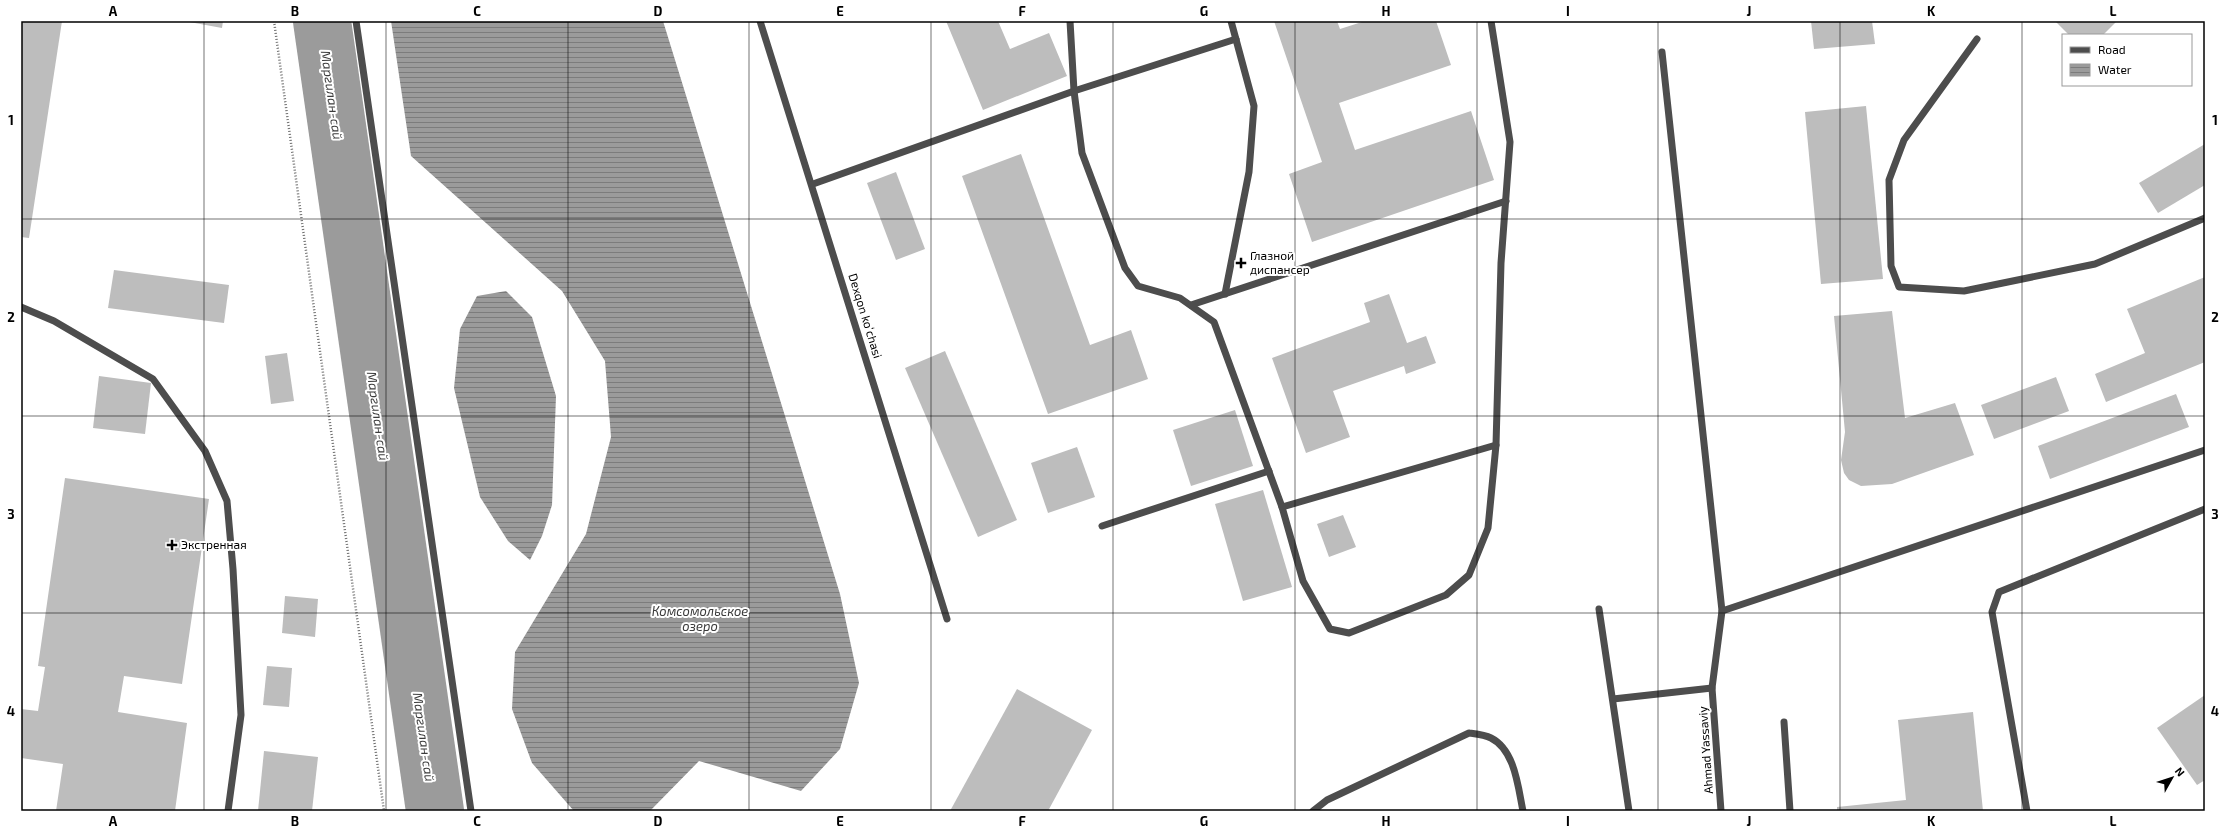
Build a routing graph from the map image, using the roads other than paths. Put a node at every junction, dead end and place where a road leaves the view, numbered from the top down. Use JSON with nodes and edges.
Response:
{"nodes":[{"id":1,"x":356,"y":21,"type":"edge"},
{"id":2,"x":760,"y":21,"type":"edge"},
{"id":3,"x":1070,"y":21,"type":"edge"},
{"id":4,"x":1230,"y":21,"type":"edge"},
{"id":5,"x":1491,"y":21,"type":"edge"},
{"id":6,"x":1236,"y":39,"type":"junction"},
{"id":7,"x":1977,"y":39,"type":"dead end"},
{"id":8,"x":1662,"y":52,"type":"dead end"},
{"id":9,"x":1074,"y":91,"type":"junction"},
{"id":10,"x":813,"y":184,"type":"junction"},
{"id":11,"x":1506,"y":201,"type":"junction"},
{"id":12,"x":2205,"y":218,"type":"edge"},
{"id":13,"x":1225,"y":294,"type":"junction"},
{"id":14,"x":1191,"y":306,"type":"junction"},
{"id":15,"x":21,"y":307,"type":"edge"},
{"id":16,"x":1496,"y":444,"type":"junction"},
{"id":17,"x":2205,"y":450,"type":"edge"},
{"id":18,"x":1269,"y":472,"type":"junction"},
{"id":19,"x":1282,"y":507,"type":"junction"},
{"id":20,"x":2205,"y":509,"type":"edge"},
{"id":21,"x":1102,"y":526,"type":"dead end"},
{"id":22,"x":1599,"y":609,"type":"dead end"},
{"id":23,"x":1722,"y":611,"type":"junction"},
{"id":24,"x":947,"y":619,"type":"dead end"},
{"id":25,"x":1712,"y":688,"type":"junction"},
{"id":26,"x":1612,"y":699,"type":"junction"},
{"id":27,"x":1784,"y":722,"type":"dead end"},
{"id":28,"x":228,"y":811,"type":"edge"},
{"id":29,"x":471,"y":811,"type":"edge"},
{"id":30,"x":1313,"y":811,"type":"edge"},
{"id":31,"x":1523,"y":811,"type":"edge"},
{"id":32,"x":1629,"y":811,"type":"edge"},
{"id":33,"x":1721,"y":811,"type":"edge"},
{"id":34,"x":1790,"y":811,"type":"edge"},
{"id":35,"x":2027,"y":811,"type":"edge"}],
"edges":[{"from":1,"to":29,"type":"street"},
{"from":2,"to":10,"type":"street","name":"Dexqon koʻchasi"},
{"from":3,"to":9,"type":"street"},
{"from":4,"to":6,"type":"street"},
{"from":5,"to":11,"type":"street"},
{"from":6,"to":9,"type":"street"},
{"from":6,"to":13,"type":"street"},
{"from":7,"to":12,"type":"street"},
{"from":8,"to":23,"type":"street","name":"Ahmad Yassaviy"},
{"from":9,"to":10,"type":"street"},
{"from":9,"to":14,"type":"street"},
{"from":10,"to":24,"type":"street","name":"Dexqon koʻchasi"},
{"from":11,"to":13,"type":"street"},
{"from":11,"to":16,"type":"street"},
{"from":13,"to":14,"type":"street"},
{"from":14,"to":18,"type":"street"},
{"from":15,"to":28,"type":"street"},
{"from":16,"to":19,"type":"street"},
{"from":16,"to":19,"type":"street"},
{"from":17,"to":23,"type":"street"},
{"from":18,"to":19,"type":"street"},
{"from":18,"to":21,"type":"street"},
{"from":20,"to":35,"type":"street"},
{"from":22,"to":26,"type":"street"},
{"from":23,"to":25,"type":"street","name":"Ahmad Yassaviy"},
{"from":25,"to":26,"type":"street"},
{"from":25,"to":33,"type":"street","name":"Ahmad Yassaviy"},
{"from":26,"to":32,"type":"street"},
{"from":27,"to":34,"type":"street"},
{"from":30,"to":31,"type":"street"}]}
